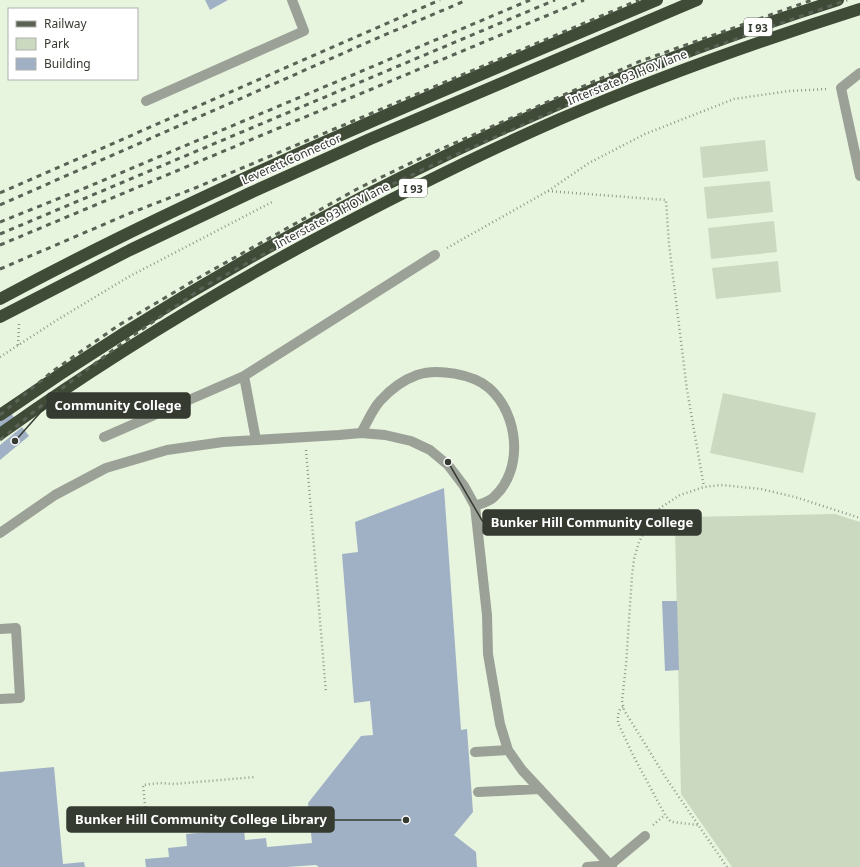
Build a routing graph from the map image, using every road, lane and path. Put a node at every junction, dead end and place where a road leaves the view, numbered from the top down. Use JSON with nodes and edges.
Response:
{"nodes":[{"id":1,"x":292,"y":0,"type":"edge"},
{"id":2,"x":657,"y":0,"type":"edge"},
{"id":3,"x":697,"y":0,"type":"edge"},
{"id":4,"x":818,"y":0,"type":"edge"},
{"id":5,"x":838,"y":0,"type":"edge"},
{"id":6,"x":860,"y":9,"type":"edge"},
{"id":7,"x":860,"y":73,"type":"edge"},
{"id":8,"x":841,"y":88,"type":"junction"},
{"id":9,"x":146,"y":101,"type":"dead end"},
{"id":10,"x":860,"y":176,"type":"edge"},
{"id":11,"x":548,"y":191,"type":"junction"},
{"id":12,"x":275,"y":200,"type":"dead end"},
{"id":13,"x":262,"y":251,"type":"junction"},
{"id":14,"x":435,"y":255,"type":"joint"},
{"id":15,"x":0,"y":299,"type":"edge"},
{"id":16,"x":0,"y":317,"type":"edge"},
{"id":17,"x":0,"y":357,"type":"edge"},
{"id":18,"x":244,"y":376,"type":"junction"},
{"id":19,"x":0,"y":408,"type":"edge"},
{"id":20,"x":0,"y":415,"type":"edge"},
{"id":21,"x":361,"y":433,"type":"junction"},
{"id":22,"x":0,"y":434,"type":"edge"},
{"id":23,"x":104,"y":437,"type":"dead end"},
{"id":24,"x":305,"y":437,"type":"junction"},
{"id":25,"x":256,"y":440,"type":"junction"},
{"id":26,"x":0,"y":444,"type":"edge"},
{"id":27,"x":704,"y":487,"type":"junction"},
{"id":28,"x":474,"y":506,"type":"junction"},
{"id":29,"x":860,"y":518,"type":"edge"},
{"id":30,"x":0,"y":533,"type":"edge"},
{"id":31,"x":0,"y":630,"type":"edge"},
{"id":32,"x":326,"y":693,"type":"dead end"},
{"id":33,"x":0,"y":699,"type":"edge"},
{"id":34,"x":623,"y":707,"type":"junction"},
{"id":35,"x":508,"y":750,"type":"junction"},
{"id":36,"x":475,"y":752,"type":"dead end"},
{"id":37,"x":255,"y":777,"type":"dead end"},
{"id":38,"x":540,"y":789,"type":"junction"},
{"id":39,"x":478,"y":792,"type":"dead end"},
{"id":40,"x":130,"y":815,"type":"dead end"},
{"id":41,"x":698,"y":825,"type":"junction"},
{"id":42,"x":645,"y":836,"type":"dead end"},
{"id":43,"x":586,"y":839,"type":"junction"},
{"id":44,"x":611,"y":866,"type":"edge"},
{"id":45,"x":594,"y":867,"type":"edge"},
{"id":46,"x":726,"y":867,"type":"edge"}],
"edges":[{"from":1,"to":9,"type":"lane"},
{"from":2,"to":15,"type":"highway","name":"Leverett Connector"},
{"from":3,"to":16,"type":"highway","name":"Leverett Connector"},
{"from":4,"to":19,"type":"highway","number":"I 93"},
{"from":5,"to":13,"type":"highway","number":"I 93"},
{"from":6,"to":22,"type":"highway","name":"Interstate 93 HOV lane","number":"I 93"},
{"from":7,"to":8,"type":"lane"},
{"from":8,"to":10,"type":"lane"},
{"from":8,"to":11,"type":"path"},
{"from":11,"to":14,"type":"path"},
{"from":11,"to":27,"type":"path"},
{"from":12,"to":17,"type":"path"},
{"from":13,"to":20,"type":"highway","number":"I 93"},
{"from":13,"to":26,"type":"highway"},
{"from":14,"to":18,"type":"lane"},
{"from":18,"to":23,"type":"lane"},
{"from":18,"to":25,"type":"lane"},
{"from":21,"to":24,"type":"lane"},
{"from":21,"to":28,"type":"lane"},
{"from":21,"to":28,"type":"lane"},
{"from":24,"to":25,"type":"lane"},
{"from":24,"to":32,"type":"path"},
{"from":25,"to":30,"type":"lane"},
{"from":27,"to":29,"type":"path"},
{"from":27,"to":34,"type":"path"},
{"from":28,"to":35,"type":"lane"},
{"from":31,"to":33,"type":"lane"},
{"from":34,"to":41,"type":"path"},
{"from":34,"to":41,"type":"path"},
{"from":35,"to":36,"type":"lane"},
{"from":35,"to":38,"type":"lane"},
{"from":37,"to":40,"type":"path"},
{"from":38,"to":39,"type":"lane"},
{"from":38,"to":43,"type":"lane"},
{"from":41,"to":46,"type":"path"},
{"from":42,"to":44,"type":"lane"},
{"from":43,"to":44,"type":"lane"},
{"from":43,"to":45,"type":"lane"},
{"from":44,"to":45,"type":"lane"}]}
